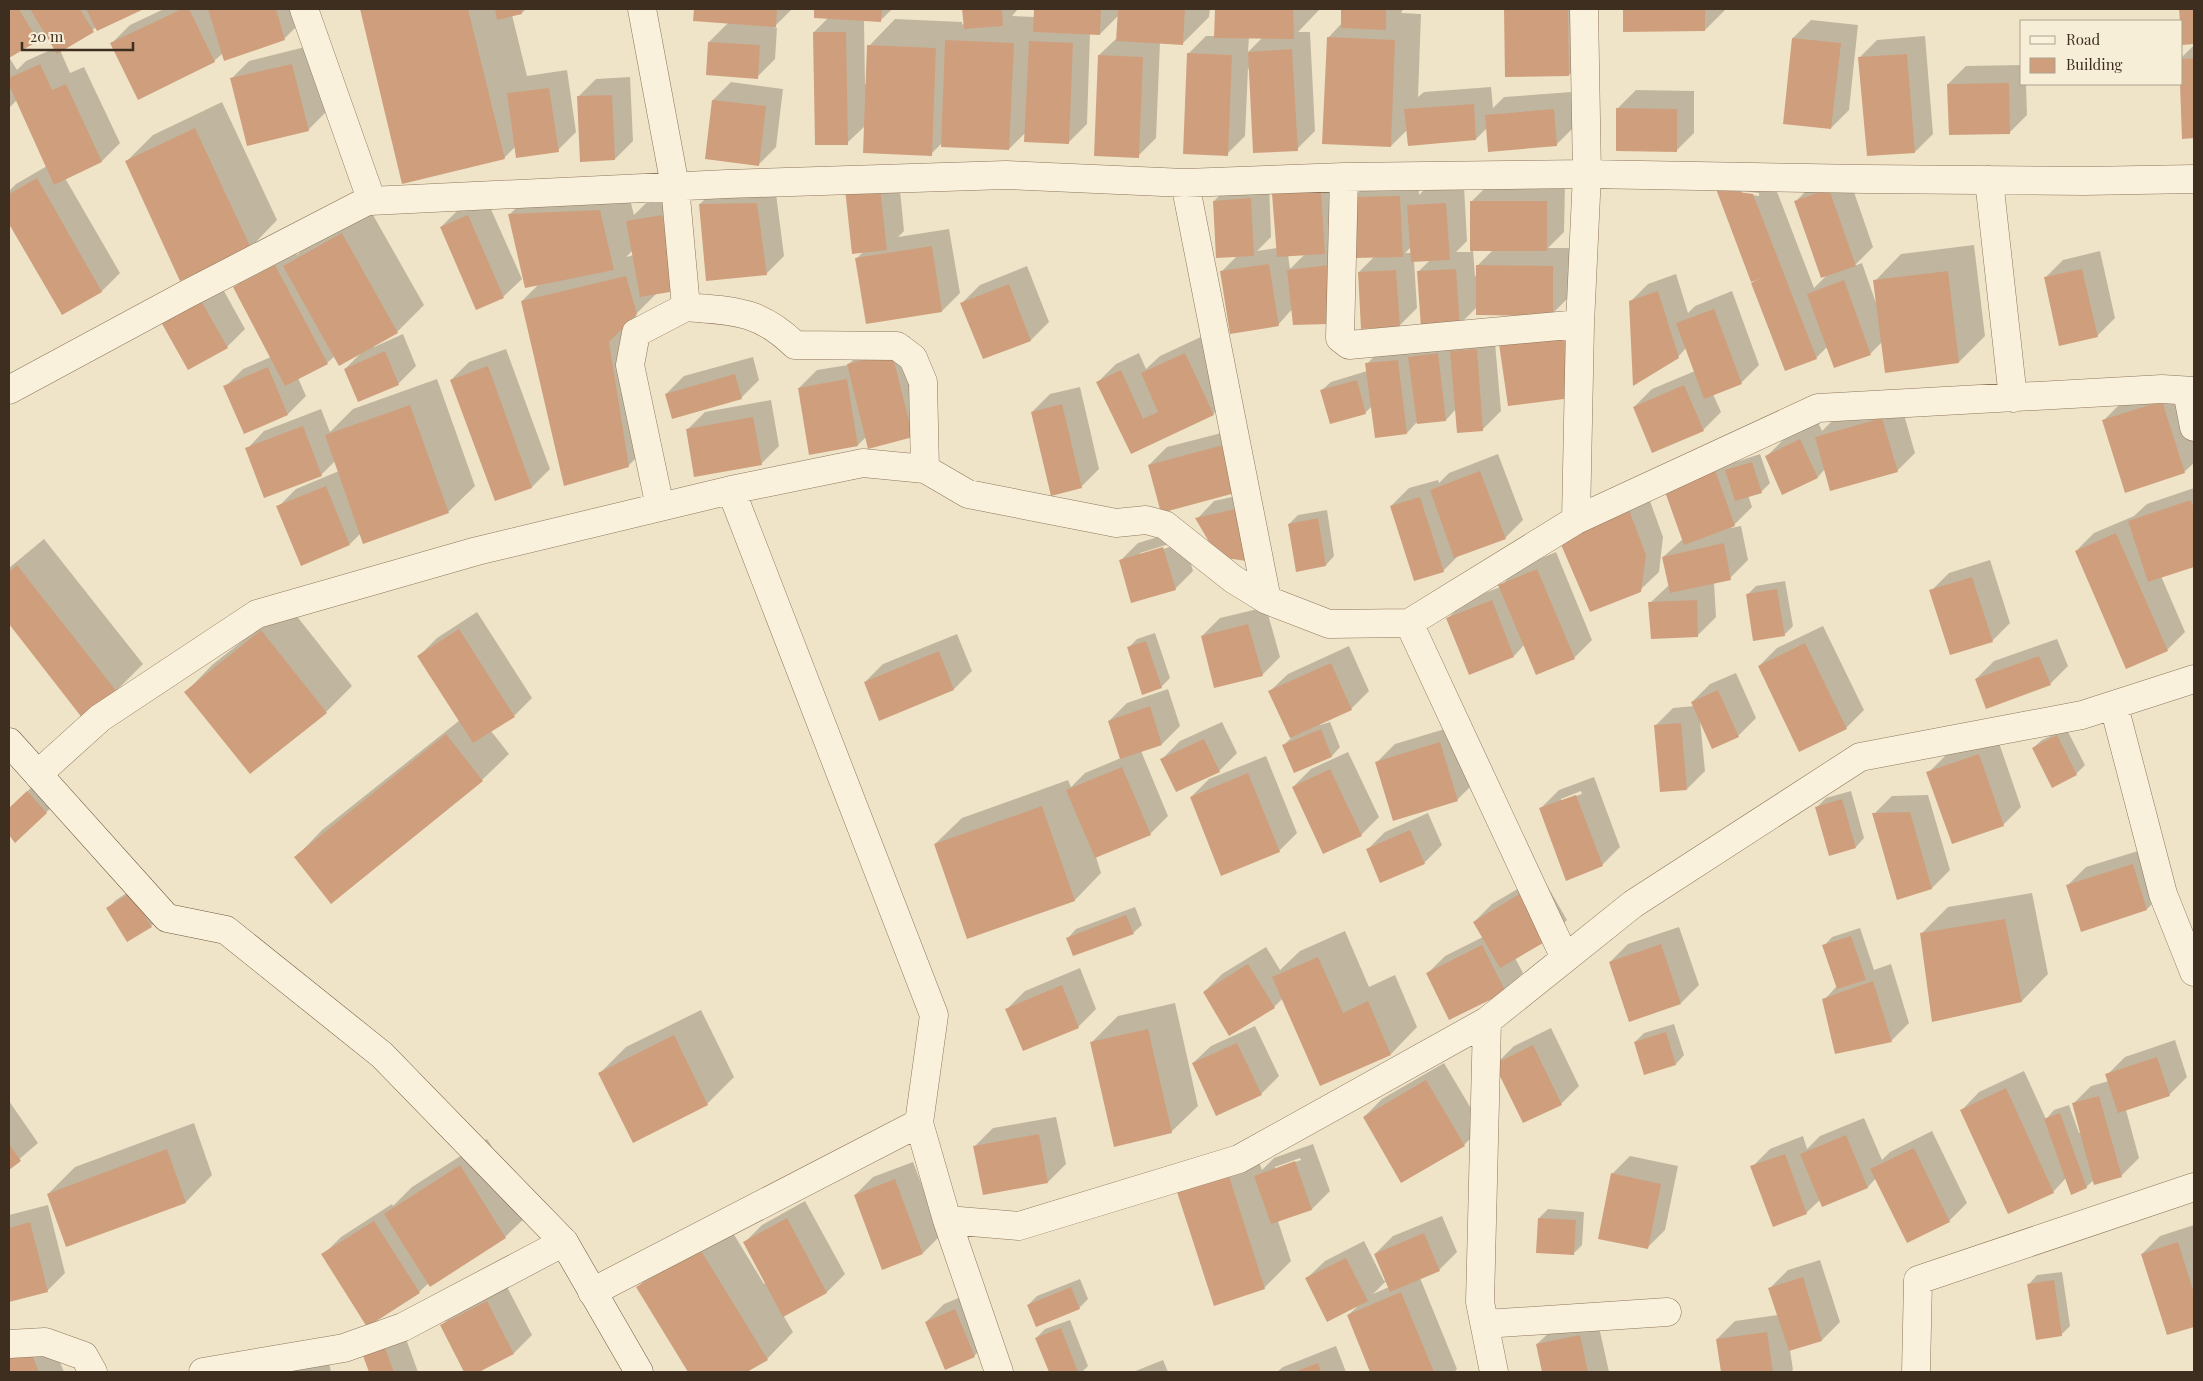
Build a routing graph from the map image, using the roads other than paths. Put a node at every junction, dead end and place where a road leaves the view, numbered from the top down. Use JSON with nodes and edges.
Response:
{"nodes":[{"id":1,"x":304,"y":9,"type":"edge"},
{"id":2,"x":642,"y":9,"type":"edge"},
{"id":3,"x":1584,"y":9,"type":"edge"},
{"id":4,"x":1587,"y":174,"type":"junction"},
{"id":5,"x":1344,"y":177,"type":"junction"},
{"id":6,"x":2194,"y":179,"type":"edge"},
{"id":7,"x":1989,"y":180,"type":"junction"},
{"id":8,"x":1184,"y":183,"type":"junction"},
{"id":9,"x":674,"y":186,"type":"junction"},
{"id":10,"x":371,"y":199,"type":"junction"},
{"id":11,"x":686,"y":307,"type":"junction"},
{"id":12,"x":1580,"y":324,"type":"junction"},
{"id":13,"x":9,"y":390,"type":"edge"},
{"id":14,"x":2191,"y":391,"type":"edge"},
{"id":15,"x":2013,"y":398,"type":"junction"},
{"id":16,"x":2194,"y":427,"type":"edge"},
{"id":17,"x":925,"y":469,"type":"junction"},
{"id":18,"x":731,"y":490,"type":"junction"},
{"id":19,"x":660,"y":507,"type":"junction"},
{"id":20,"x":1576,"y":520,"type":"junction"},
{"id":21,"x":1266,"y":600,"type":"junction"},
{"id":22,"x":1409,"y":623,"type":"junction"},
{"id":23,"x":2194,"y":680,"type":"edge"},
{"id":24,"x":2114,"y":706,"type":"junction"},
{"id":25,"x":9,"y":742,"type":"edge"},
{"id":26,"x":38,"y":774,"type":"junction"},
{"id":27,"x":1565,"y":958,"type":"junction"},
{"id":28,"x":2194,"y":972,"type":"edge"},
{"id":29,"x":1487,"y":1021,"type":"junction"},
{"id":30,"x":919,"y":1124,"type":"junction"},
{"id":31,"x":2194,"y":1187,"type":"edge"},
{"id":32,"x":947,"y":1220,"type":"junction"},
{"id":33,"x":564,"y":1242,"type":"junction"},
{"id":34,"x":592,"y":1292,"type":"junction"},
{"id":35,"x":1667,"y":1312,"type":"dead end"},
{"id":36,"x":1485,"y":1324,"type":"junction"},
{"id":37,"x":9,"y":1344,"type":"edge"},
{"id":38,"x":93,"y":1372,"type":"edge"},
{"id":39,"x":204,"y":1372,"type":"edge"},
{"id":40,"x":639,"y":1372,"type":"edge"},
{"id":41,"x":998,"y":1372,"type":"edge"},
{"id":42,"x":1494,"y":1372,"type":"edge"},
{"id":43,"x":1916,"y":1372,"type":"edge"}],
"edges":[{"from":1,"to":10,"type":"street"},
{"from":2,"to":9,"type":"street"},
{"from":3,"to":4,"type":"street"},
{"from":4,"to":5,"type":"street"},
{"from":4,"to":7,"type":"street"},
{"from":4,"to":12,"type":"street"},
{"from":5,"to":8,"type":"street"},
{"from":5,"to":12,"type":"street"},
{"from":6,"to":7,"type":"street"},
{"from":7,"to":15,"type":"street"},
{"from":8,"to":9,"type":"street"},
{"from":8,"to":21,"type":"street"},
{"from":9,"to":10,"type":"street"},
{"from":9,"to":11,"type":"street"},
{"from":10,"to":13,"type":"street"},
{"from":11,"to":17,"type":"street"},
{"from":11,"to":19,"type":"street"},
{"from":12,"to":20,"type":"street"},
{"from":14,"to":15,"type":"street"},
{"from":14,"to":16,"type":"street"},
{"from":15,"to":20,"type":"street"},
{"from":17,"to":18,"type":"street"},
{"from":17,"to":21,"type":"street"},
{"from":18,"to":19,"type":"street"},
{"from":18,"to":30,"type":"street"},
{"from":19,"to":26,"type":"street"},
{"from":20,"to":22,"type":"street"},
{"from":21,"to":22,"type":"street"},
{"from":22,"to":27,"type":"street"},
{"from":23,"to":24,"type":"street"},
{"from":24,"to":27,"type":"street"},
{"from":24,"to":28,"type":"street"},
{"from":25,"to":26,"type":"street"},
{"from":26,"to":33,"type":"street"},
{"from":27,"to":29,"type":"street"},
{"from":29,"to":32,"type":"street"},
{"from":29,"to":36,"type":"street"},
{"from":30,"to":32,"type":"street"},
{"from":30,"to":34,"type":"street"},
{"from":31,"to":43,"type":"street"},
{"from":32,"to":41,"type":"street"},
{"from":33,"to":34,"type":"street"},
{"from":33,"to":39,"type":"street"},
{"from":34,"to":40,"type":"street"},
{"from":35,"to":36,"type":"street"},
{"from":36,"to":42,"type":"street"},
{"from":37,"to":38,"type":"street"}]}
